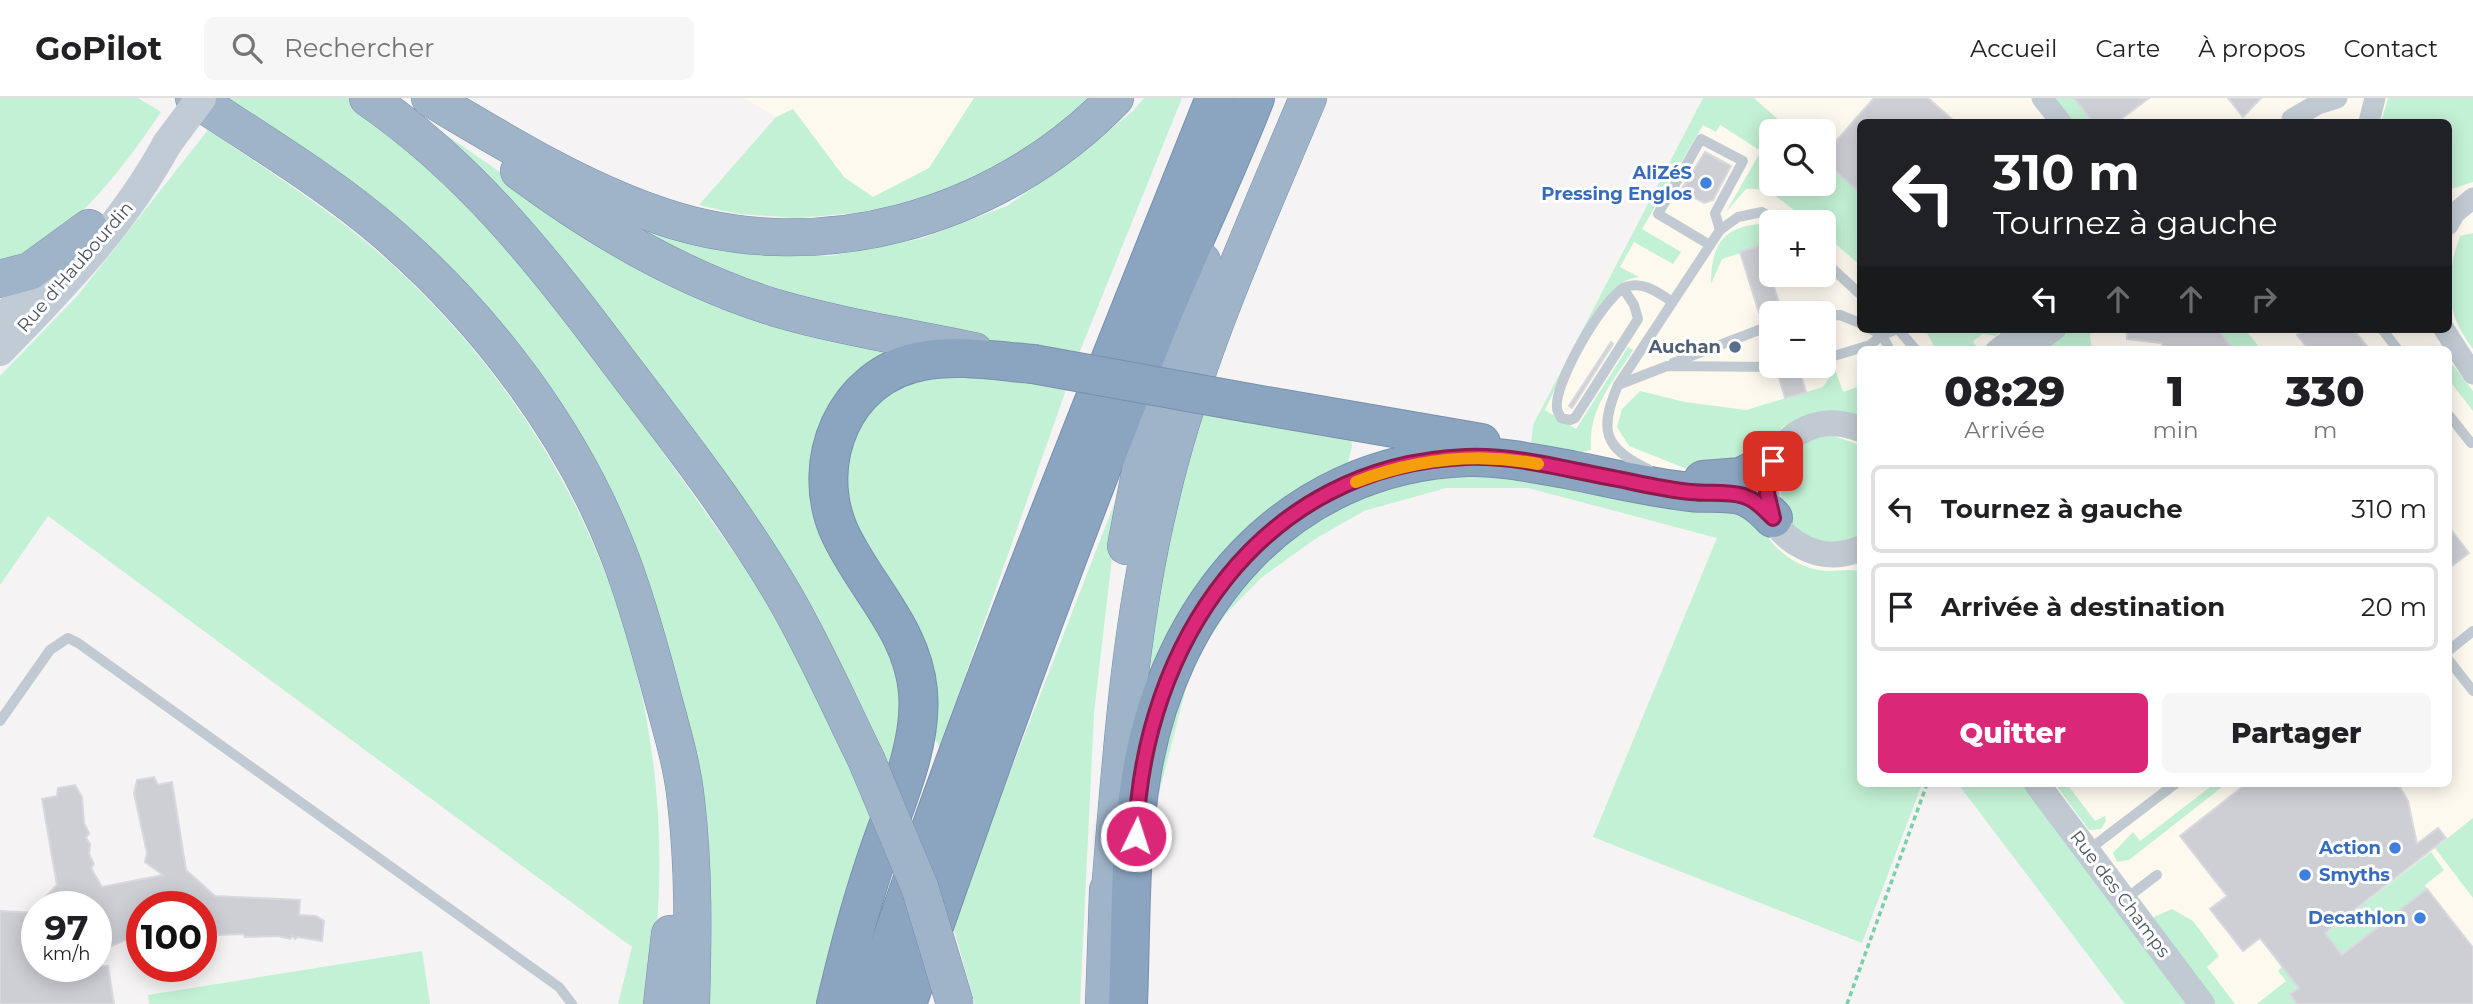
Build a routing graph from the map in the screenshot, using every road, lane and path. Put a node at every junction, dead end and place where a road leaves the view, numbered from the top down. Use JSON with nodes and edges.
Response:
{"nodes":[{"id":1,"x":179,"y":98,"type":"edge"},
{"id":2,"x":368,"y":98,"type":"edge"},
{"id":3,"x":422,"y":98,"type":"edge"},
{"id":4,"x":430,"y":98,"type":"edge"},
{"id":5,"x":1115,"y":98,"type":"edge"},
{"id":6,"x":1198,"y":98,"type":"edge"},
{"id":7,"x":1215,"y":98,"type":"edge"},
{"id":8,"x":1255,"y":98,"type":"edge"},
{"id":9,"x":1308,"y":98,"type":"edge"},
{"id":10,"x":1326,"y":98,"type":"edge"},
{"id":11,"x":2042,"y":98,"type":"edge"},
{"id":12,"x":2314,"y":98,"type":"edge"},
{"id":13,"x":2337,"y":98,"type":"edge"},
{"id":14,"x":2375,"y":98,"type":"edge"},
{"id":15,"x":205,"y":103,"type":"edge"},
{"id":16,"x":2059,"y":119,"type":"edge"},
{"id":17,"x":2292,"y":119,"type":"edge"},
{"id":18,"x":2293,"y":119,"type":"edge"},
{"id":19,"x":2370,"y":119,"type":"edge"},
{"id":20,"x":167,"y":144,"type":"junction"},
{"id":21,"x":1220,"y":186,"type":"junction"},
{"id":22,"x":2473,"y":197,"type":"edge"},
{"id":23,"x":2452,"y":201,"type":"edge"},
{"id":24,"x":1759,"y":213,"type":"edge"},
{"id":25,"x":1257,"y":218,"type":"junction"},
{"id":26,"x":2452,"y":218,"type":"edge"},
{"id":27,"x":89,"y":228,"type":"junction"},
{"id":28,"x":1720,"y":230,"type":"junction"},
{"id":29,"x":1710,"y":245,"type":"junction"},
{"id":30,"x":1836,"y":272,"type":"edge"},
{"id":31,"x":0,"y":279,"type":"edge"},
{"id":32,"x":1623,"y":288,"type":"junction"},
{"id":33,"x":1857,"y":291,"type":"edge"},
{"id":34,"x":1671,"y":301,"type":"junction"},
{"id":35,"x":1836,"y":315,"type":"edge"},
{"id":36,"x":1638,"y":319,"type":"junction"},
{"id":37,"x":0,"y":321,"type":"edge"},
{"id":38,"x":1857,"y":322,"type":"edge"},
{"id":39,"x":1654,"y":328,"type":"junction"},
{"id":40,"x":1759,"y":330,"type":"edge"},
{"id":41,"x":1878,"y":333,"type":"edge"},
{"id":42,"x":1887,"y":333,"type":"edge"},
{"id":43,"x":2018,"y":333,"type":"edge"},
{"id":44,"x":2050,"y":333,"type":"edge"},
{"id":45,"x":2437,"y":333,"type":"edge"},
{"id":46,"x":2446,"y":333,"type":"edge"},
{"id":47,"x":1882,"y":335,"type":"junction"},
{"id":48,"x":1867,"y":346,"type":"edge"},
{"id":49,"x":1888,"y":346,"type":"edge"},
{"id":50,"x":2001,"y":346,"type":"edge"},
{"id":51,"x":2033,"y":346,"type":"edge"},
{"id":52,"x":2449,"y":346,"type":"edge"},
{"id":53,"x":1857,"y":349,"type":"edge"},
{"id":54,"x":2452,"y":349,"type":"edge"},
{"id":55,"x":0,"y":351,"type":"edge"},
{"id":56,"x":1836,"y":355,"type":"edge"},
{"id":57,"x":2459,"y":356,"type":"junction"},
{"id":58,"x":1110,"y":361,"type":"junction"},
{"id":59,"x":1033,"y":365,"type":"junction"},
{"id":60,"x":1667,"y":366,"type":"junction"},
{"id":61,"x":1759,"y":367,"type":"edge"},
{"id":62,"x":2473,"y":374,"type":"edge"},
{"id":63,"x":1618,"y":385,"type":"junction"},
{"id":64,"x":2452,"y":419,"type":"edge"},
{"id":65,"x":1857,"y":428,"type":"edge"},
{"id":66,"x":2473,"y":442,"type":"edge"},
{"id":67,"x":1773,"y":461,"type":"junction"},
{"id":68,"x":1657,"y":473,"type":"junction"},
{"id":69,"x":1773,"y":518,"type":"junction"},
{"id":70,"x":1852,"y":555,"type":"edge"},
{"id":71,"x":2473,"y":631,"type":"edge"},
{"id":72,"x":2452,"y":648,"type":"edge"},
{"id":73,"x":652,"y":657,"type":"junction"},
{"id":74,"x":2452,"y":664,"type":"edge"},
{"id":75,"x":2473,"y":691,"type":"edge"},
{"id":76,"x":0,"y":721,"type":"edge"},
{"id":77,"x":1926,"y":787,"type":"edge"},
{"id":78,"x":2039,"y":787,"type":"edge"},
{"id":79,"x":2171,"y":787,"type":"edge"},
{"id":80,"x":2087,"y":851,"type":"junction"},
{"id":81,"x":2157,"y":875,"type":"dead end"},
{"id":82,"x":2124,"y":900,"type":"junction"},
{"id":83,"x":1108,"y":914,"type":"junction"},
{"id":84,"x":572,"y":1004,"type":"edge"},
{"id":85,"x":662,"y":1004,"type":"edge"},
{"id":86,"x":691,"y":1004,"type":"edge"},
{"id":87,"x":836,"y":1004,"type":"edge"},
{"id":88,"x":870,"y":1004,"type":"edge"},
{"id":89,"x":907,"y":1004,"type":"edge"},
{"id":90,"x":955,"y":1004,"type":"edge"},
{"id":91,"x":1104,"y":1004,"type":"edge"},
{"id":92,"x":1128,"y":1004,"type":"edge"},
{"id":93,"x":1847,"y":1004,"type":"edge"},
{"id":94,"x":2202,"y":1004,"type":"edge"}],
"edges":[{"from":1,"to":15,"type":"highway"},
{"from":2,"to":90,"type":"highway","bridge":true},
{"from":3,"to":59,"type":"highway"},
{"from":4,"to":5,"type":"highway"},
{"from":6,"to":58,"type":"highway"},
{"from":7,"to":58,"type":"highway"},
{"from":8,"to":21,"type":"highway"},
{"from":9,"to":25,"type":"highway"},
{"from":10,"to":25,"type":"highway"},
{"from":11,"to":16,"type":"street"},
{"from":12,"to":17,"type":"street"},
{"from":13,"to":18,"type":"street"},
{"from":14,"to":19,"type":"street"},
{"from":15,"to":20,"type":"main road","name":"Rue d'Haubourdin","bridge":true},
{"from":15,"to":73,"type":"highway"},
{"from":20,"to":27,"type":"main road","name":"Rue d'Haubourdin"},
{"from":20,"to":55,"type":"main road","name":"Rue d'Haubourdin"},
{"from":21,"to":83,"type":"highway"},
{"from":21,"to":89,"type":"highway"},
{"from":22,"to":23,"type":"street"},
{"from":22,"to":26,"type":"street"},
{"from":24,"to":28,"type":"lane"},
{"from":25,"to":83,"type":"highway"},
{"from":27,"to":31,"type":"highway"},
{"from":27,"to":37,"type":"main road","name":"Rue d'Haubourdin"},
{"from":28,"to":29,"type":"lane"},
{"from":28,"to":29,"type":"lane"},
{"from":29,"to":34,"type":"lane"},
{"from":30,"to":33,"type":"lane"},
{"from":32,"to":34,"type":"lane"},
{"from":32,"to":36,"type":"lane"},
{"from":32,"to":36,"type":"lane"},
{"from":34,"to":39,"type":"lane"},
{"from":35,"to":38,"type":"lane"},
{"from":36,"to":39,"type":"lane"},
{"from":39,"to":63,"type":"lane"},
{"from":40,"to":60,"type":"lane"},
{"from":41,"to":47,"type":"lane"},
{"from":42,"to":47,"type":"lane"},
{"from":43,"to":50,"type":"street"},
{"from":44,"to":51,"type":"street"},
{"from":45,"to":52,"type":"street"},
{"from":46,"to":57,"type":"street"},
{"from":47,"to":48,"type":"lane"},
{"from":47,"to":49,"type":"lane"},
{"from":53,"to":56,"type":"lane"},
{"from":54,"to":57,"type":"street"},
{"from":57,"to":62,"type":"street"},
{"from":58,"to":88,"type":"highway"},
{"from":59,"to":68,"type":"highway","bridge":true},
{"from":59,"to":87,"type":"highway"},
{"from":60,"to":61,"type":"lane"},
{"from":60,"to":63,"type":"lane"},
{"from":63,"to":68,"type":"lane"},
{"from":64,"to":66,"type":"lane"},
{"from":65,"to":67,"type":"street"},
{"from":67,"to":68,"type":"highway"},
{"from":67,"to":69,"type":"street"},
{"from":69,"to":70,"type":"street"},
{"from":69,"to":92,"type":"highway"},
{"from":71,"to":72,"type":"lane"},
{"from":73,"to":85,"type":"highway"},
{"from":73,"to":86,"type":"highway"},
{"from":74,"to":75,"type":"lane"},
{"from":76,"to":84,"type":"lane"},
{"from":77,"to":93,"type":"path"},
{"from":78,"to":80,"type":"street","name":"Rue des Champs"},
{"from":79,"to":80,"type":"lane"},
{"from":80,"to":82,"type":"street","name":"Rue des Champs"},
{"from":81,"to":82,"type":"lane"},
{"from":82,"to":94,"type":"street","name":"Rue des Champs"},
{"from":83,"to":91,"type":"highway"}]}
